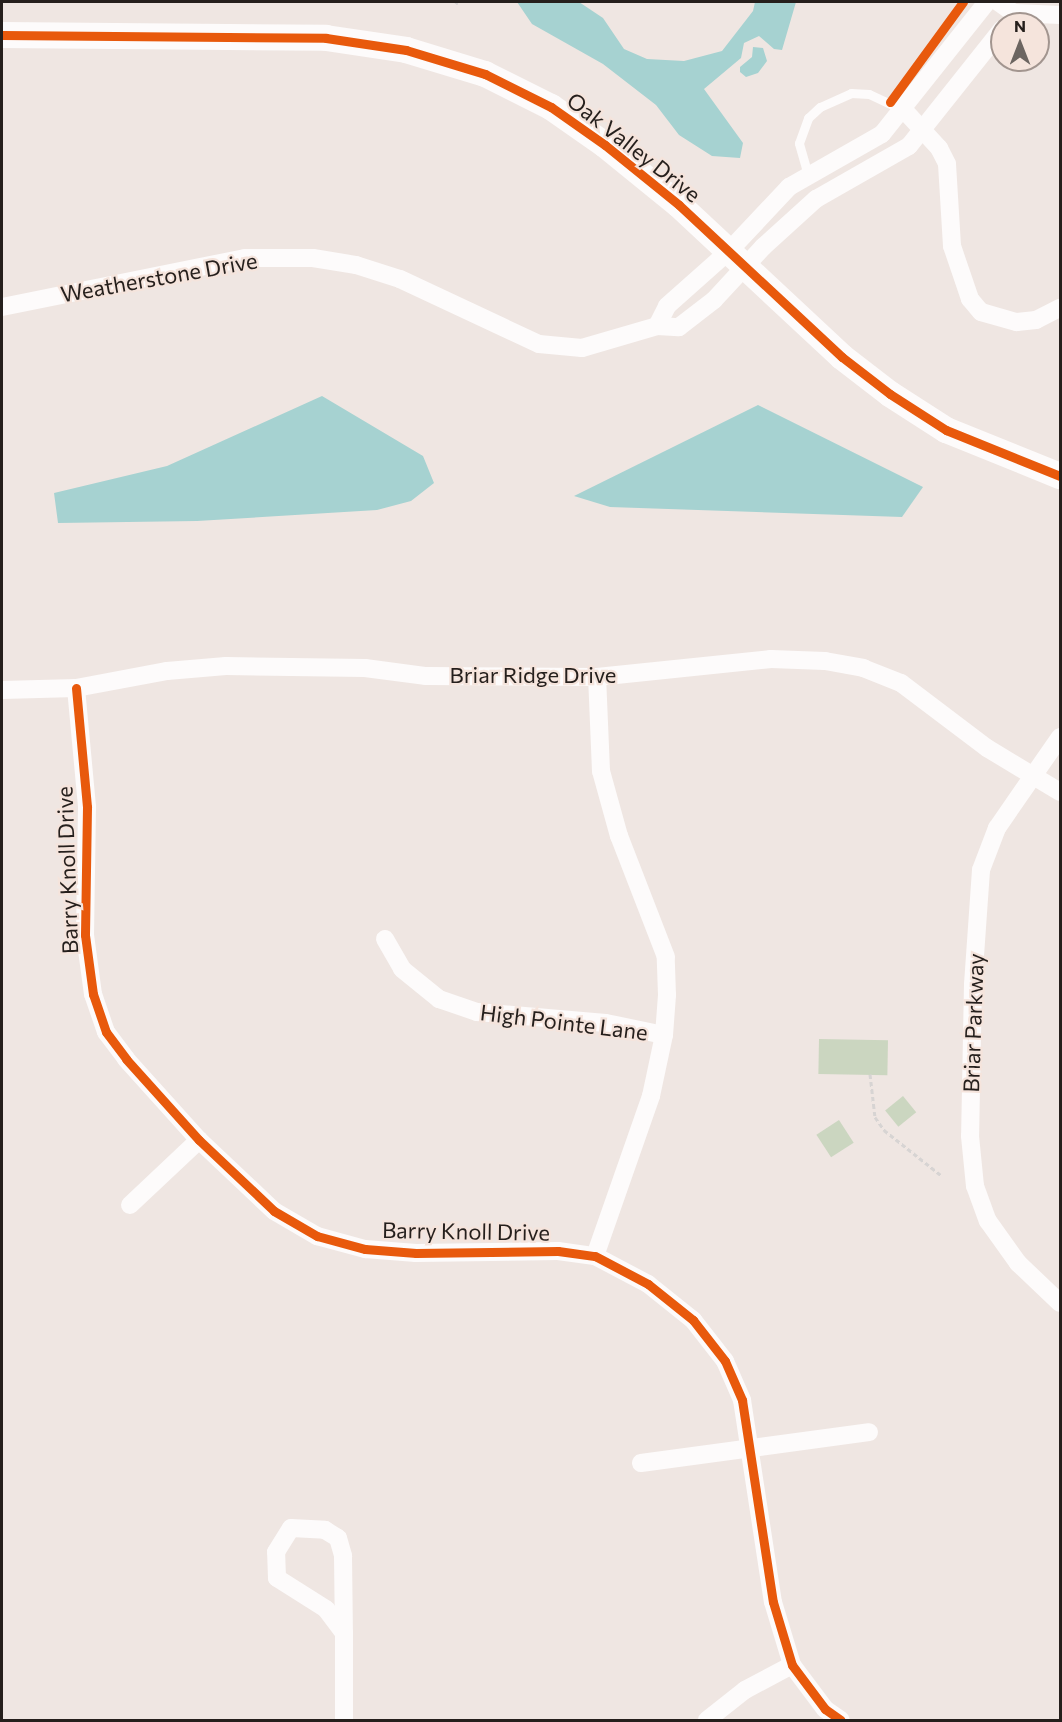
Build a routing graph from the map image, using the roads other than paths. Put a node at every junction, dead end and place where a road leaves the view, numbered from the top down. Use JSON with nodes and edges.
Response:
{"nodes":[{"id":1,"x":987,"y":2,"type":"edge"},
{"id":2,"x":2,"y":35,"type":"edge"},
{"id":3,"x":990,"y":45,"type":"edge"},
{"id":4,"x":903,"y":110,"type":"junction"},
{"id":5,"x":924,"y":130,"type":"junction"},
{"id":6,"x":808,"y":175,"type":"junction"},
{"id":7,"x":794,"y":201,"type":"junction"},
{"id":8,"x":736,"y":259,"type":"junction"},
{"id":9,"x":2,"y":308,"type":"edge"},
{"id":10,"x":1060,"y":308,"type":"edge"},
{"id":11,"x":657,"y":326,"type":"junction"},
{"id":12,"x":1060,"y":476,"type":"edge"},
{"id":13,"x":597,"y":677,"type":"junction"},
{"id":14,"x":76,"y":688,"type":"junction"},
{"id":15,"x":2,"y":690,"type":"edge"},
{"id":16,"x":1060,"y":737,"type":"edge"},
{"id":17,"x":1034,"y":775,"type":"junction"},
{"id":18,"x":1060,"y":792,"type":"edge"},
{"id":19,"x":385,"y":939,"type":"dead end"},
{"id":20,"x":664,"y":1035,"type":"junction"},
{"id":21,"x":199,"y":1140,"type":"junction"},
{"id":22,"x":130,"y":1205,"type":"dead end"},
{"id":23,"x":595,"y":1257,"type":"junction"},
{"id":24,"x":1060,"y":1303,"type":"edge"},
{"id":25,"x":869,"y":1432,"type":"dead end"},
{"id":26,"x":752,"y":1449,"type":"junction"},
{"id":27,"x":641,"y":1463,"type":"dead end"},
{"id":28,"x":344,"y":1633,"type":"junction"},
{"id":29,"x":792,"y":1665,"type":"junction"},
{"id":30,"x":344,"y":1720,"type":"edge"},
{"id":31,"x":707,"y":1720,"type":"edge"},
{"id":32,"x":841,"y":1720,"type":"edge"}],
"edges":[{"from":1,"to":4,"type":"street","name":"Weatherstone Drive"},
{"from":2,"to":8,"type":"street","name":"Oak Valley Drive"},
{"from":3,"to":5,"type":"street","name":"Weatherstone Drive"},
{"from":4,"to":5,"type":"street"},
{"from":4,"to":6,"type":"street","name":"Weatherstone Drive"},
{"from":4,"to":6,"type":"lane"},
{"from":5,"to":7,"type":"street","name":"Weatherstone Drive"},
{"from":5,"to":10,"type":"street"},
{"from":6,"to":7,"type":"street","name":"Weatherstone Drive"},
{"from":7,"to":8,"type":"street","name":"Weatherstone Drive"},
{"from":7,"to":8,"type":"street","name":"Weatherstone Drive"},
{"from":8,"to":11,"type":"street","name":"Weatherstone Drive"},
{"from":8,"to":11,"type":"street","name":"Weatherstone Drive"},
{"from":8,"to":12,"type":"street","name":"Oak Valley Drive"},
{"from":9,"to":11,"type":"street","name":"Weatherstone Drive"},
{"from":13,"to":14,"type":"street","name":"Briar Ridge Drive"},
{"from":13,"to":17,"type":"street","name":"Briar Ridge Drive"},
{"from":13,"to":20,"type":"street"},
{"from":14,"to":15,"type":"street","name":"Briar Ridge Drive"},
{"from":14,"to":21,"type":"street","name":"Barry Knoll Drive"},
{"from":16,"to":17,"type":"street","name":"Briar Parkway"},
{"from":17,"to":18,"type":"street","name":"Briar Ridge Drive"},
{"from":17,"to":24,"type":"street","name":"Briar Parkway"},
{"from":19,"to":20,"type":"street","name":"High Pointe Lane"},
{"from":20,"to":23,"type":"street"},
{"from":21,"to":22,"type":"street"},
{"from":21,"to":23,"type":"street","name":"Barry Knoll Drive"},
{"from":23,"to":26,"type":"street","name":"Barry Knoll Drive"},
{"from":25,"to":26,"type":"street"},
{"from":26,"to":27,"type":"street"},
{"from":26,"to":29,"type":"street","name":"Barry Knoll Drive"},
{"from":28,"to":28,"type":"street"},
{"from":28,"to":30,"type":"street"},
{"from":29,"to":31,"type":"street"},
{"from":29,"to":32,"type":"street","name":"Barry Knoll Drive"}]}
